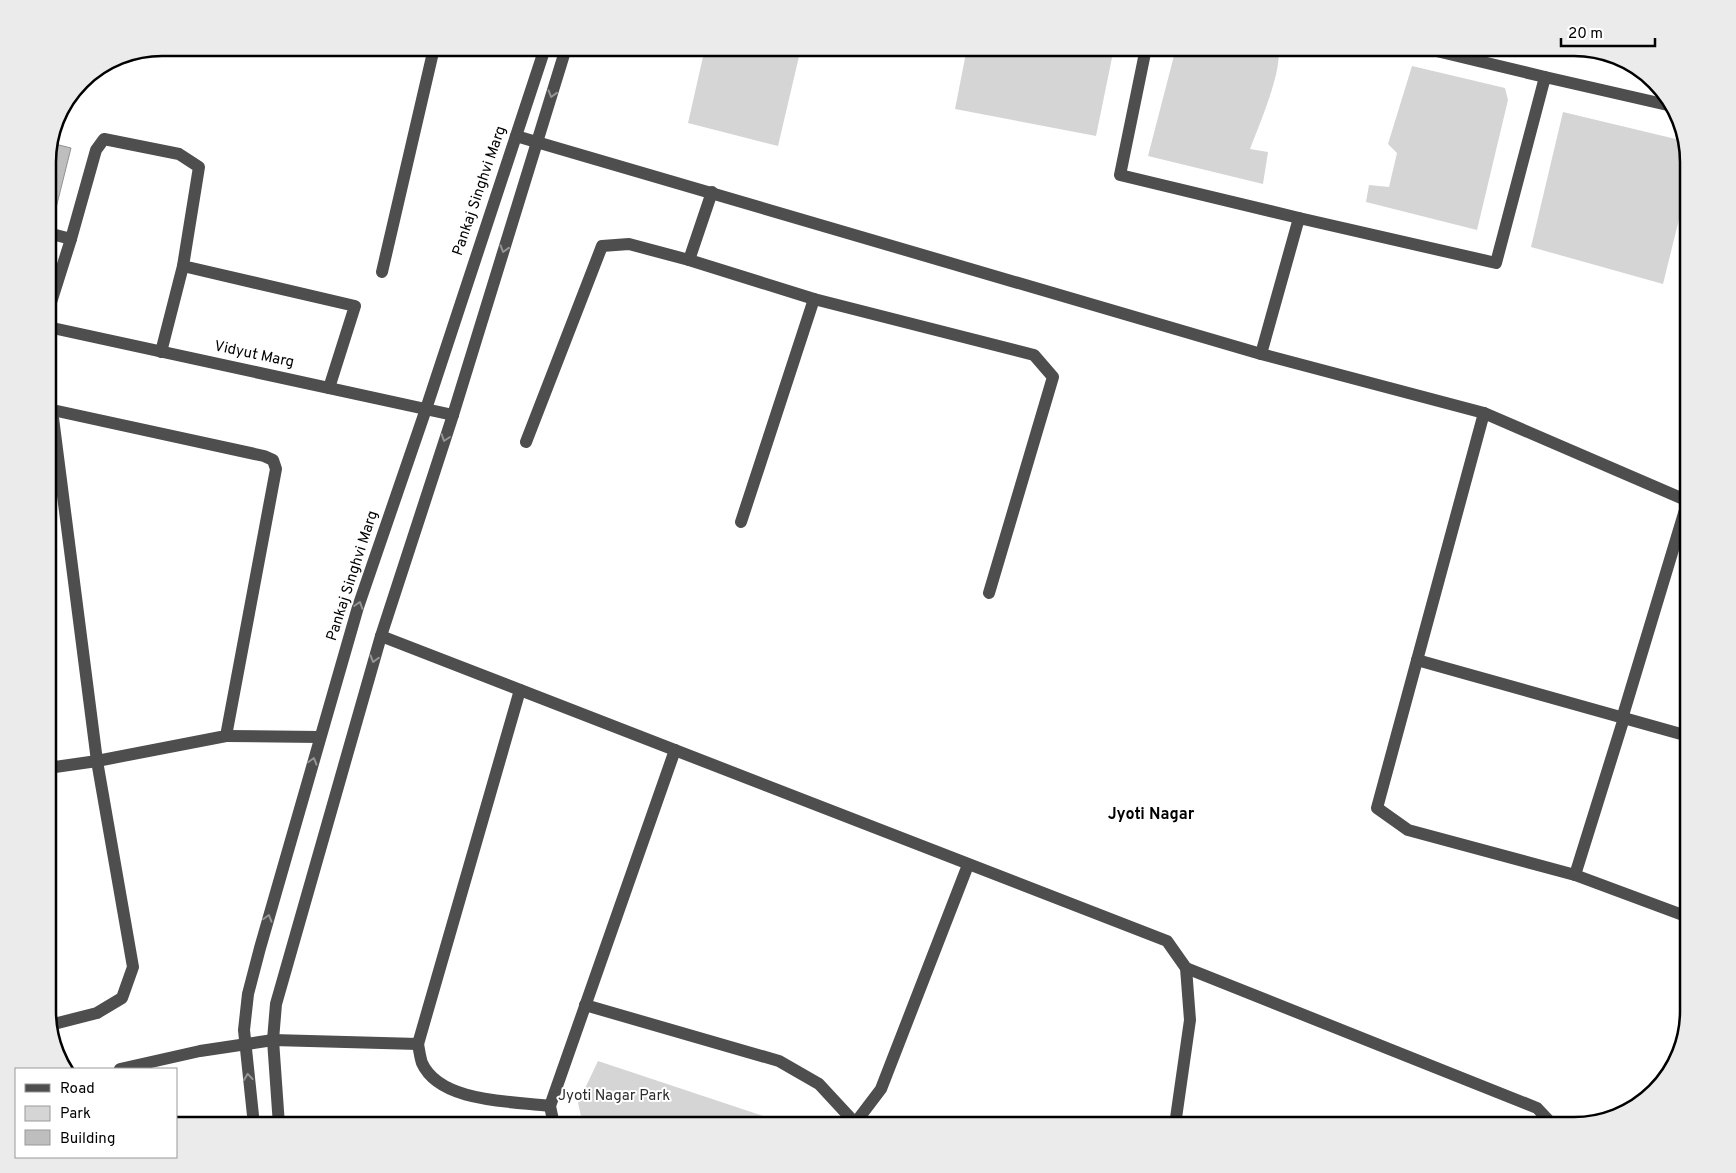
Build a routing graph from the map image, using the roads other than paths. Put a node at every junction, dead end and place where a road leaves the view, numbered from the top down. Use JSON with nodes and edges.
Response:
{"nodes":[{"id":1,"x":432,"y":56,"type":"edge"},
{"id":2,"x":542,"y":56,"type":"edge"},
{"id":3,"x":564,"y":56,"type":"edge"},
{"id":4,"x":1144,"y":56,"type":"edge"},
{"id":5,"x":1468,"y":56,"type":"edge"},
{"id":6,"x":1545,"y":77,"type":"junction"},
{"id":7,"x":1662,"y":104,"type":"edge"},
{"id":8,"x":516,"y":136,"type":"junction"},
{"id":9,"x":537,"y":141,"type":"junction"},
{"id":10,"x":712,"y":192,"type":"junction"},
{"id":11,"x":1299,"y":218,"type":"junction"},
{"id":12,"x":56,"y":236,"type":"edge"},
{"id":13,"x":71,"y":239,"type":"junction"},
{"id":14,"x":689,"y":260,"type":"junction"},
{"id":15,"x":183,"y":266,"type":"junction"},
{"id":16,"x":382,"y":272,"type":"dead end"},
{"id":17,"x":56,"y":287,"type":"edge"},
{"id":18,"x":814,"y":299,"type":"junction"},
{"id":19,"x":56,"y":329,"type":"edge"},
{"id":20,"x":161,"y":352,"type":"junction"},
{"id":21,"x":1261,"y":354,"type":"junction"},
{"id":22,"x":329,"y":388,"type":"junction"},
{"id":23,"x":426,"y":409,"type":"junction"},
{"id":24,"x":56,"y":411,"type":"edge"},
{"id":25,"x":1484,"y":413,"type":"junction"},
{"id":26,"x":453,"y":415,"type":"junction"},
{"id":27,"x":526,"y":442,"type":"dead end"},
{"id":28,"x":56,"y":455,"type":"edge"},
{"id":29,"x":1680,"y":497,"type":"edge"},
{"id":30,"x":741,"y":522,"type":"dead end"},
{"id":31,"x":1680,"y":526,"type":"edge"},
{"id":32,"x":989,"y":593,"type":"dead end"},
{"id":33,"x":381,"y":636,"type":"junction"},
{"id":34,"x":1417,"y":660,"type":"junction"},
{"id":35,"x":520,"y":690,"type":"junction"},
{"id":36,"x":1624,"y":718,"type":"junction"},
{"id":37,"x":1680,"y":734,"type":"edge"},
{"id":38,"x":226,"y":736,"type":"junction"},
{"id":39,"x":320,"y":737,"type":"junction"},
{"id":40,"x":675,"y":750,"type":"junction"},
{"id":41,"x":97,"y":761,"type":"junction"},
{"id":42,"x":56,"y":767,"type":"edge"},
{"id":43,"x":968,"y":864,"type":"junction"},
{"id":44,"x":1575,"y":875,"type":"junction"},
{"id":45,"x":1680,"y":915,"type":"edge"},
{"id":46,"x":1186,"y":968,"type":"junction"},
{"id":47,"x":585,"y":1005,"type":"junction"},
{"id":48,"x":57,"y":1023,"type":"edge"},
{"id":49,"x":272,"y":1040,"type":"junction"},
{"id":50,"x":244,"y":1044,"type":"junction"},
{"id":51,"x":418,"y":1044,"type":"junction"},
{"id":52,"x":124,"y":1068,"type":"edge"},
{"id":53,"x":550,"y":1106,"type":"junction"},
{"id":54,"x":253,"y":1117,"type":"edge"},
{"id":55,"x":279,"y":1117,"type":"edge"},
{"id":56,"x":552,"y":1117,"type":"edge"},
{"id":57,"x":850,"y":1117,"type":"edge"},
{"id":58,"x":862,"y":1117,"type":"edge"},
{"id":59,"x":1176,"y":1117,"type":"edge"},
{"id":60,"x":1545,"y":1117,"type":"edge"}],
"edges":[{"from":1,"to":16,"type":"street"},
{"from":2,"to":8,"type":"street","name":"Pankaj Singhvi Marg"},
{"from":3,"to":9,"type":"street","one_way":true},
{"from":4,"to":11,"type":"street"},
{"from":5,"to":6,"type":"street"},
{"from":6,"to":7,"type":"street"},
{"from":6,"to":11,"type":"street"},
{"from":8,"to":9,"type":"street"},
{"from":8,"to":23,"type":"street","name":"Pankaj Singhvi Marg"},
{"from":9,"to":10,"type":"street"},
{"from":9,"to":26,"type":"street","one_way":true},
{"from":10,"to":14,"type":"street"},
{"from":10,"to":21,"type":"street"},
{"from":11,"to":21,"type":"street"},
{"from":12,"to":13,"type":"street"},
{"from":13,"to":15,"type":"street"},
{"from":13,"to":17,"type":"street"},
{"from":14,"to":18,"type":"street"},
{"from":14,"to":27,"type":"street"},
{"from":15,"to":20,"type":"street"},
{"from":15,"to":22,"type":"street"},
{"from":18,"to":30,"type":"street"},
{"from":18,"to":32,"type":"street"},
{"from":19,"to":20,"type":"street","name":"Vidyut Marg"},
{"from":20,"to":22,"type":"street","name":"Vidyut Marg"},
{"from":21,"to":25,"type":"street"},
{"from":22,"to":23,"type":"street","name":"Vidyut Marg"},
{"from":23,"to":26,"type":"street","name":"Vidyut Marg"},
{"from":39,"to":23,"type":"street","name":"Pankaj Singhvi Marg","one_way":true},
{"from":24,"to":38,"type":"street"},
{"from":25,"to":29,"type":"street"},
{"from":25,"to":34,"type":"street"},
{"from":26,"to":33,"type":"street","one_way":true},
{"from":28,"to":41,"type":"street"},
{"from":31,"to":36,"type":"street"},
{"from":33,"to":35,"type":"street"},
{"from":33,"to":49,"type":"street","one_way":true},
{"from":34,"to":36,"type":"street"},
{"from":34,"to":44,"type":"street"},
{"from":35,"to":40,"type":"street"},
{"from":35,"to":51,"type":"street"},
{"from":36,"to":37,"type":"street"},
{"from":36,"to":44,"type":"street"},
{"from":38,"to":39,"type":"street"},
{"from":38,"to":41,"type":"street"},
{"from":50,"to":39,"type":"street","name":"Pankaj Singhvi Marg","one_way":true},
{"from":40,"to":43,"type":"street"},
{"from":40,"to":47,"type":"street"},
{"from":41,"to":42,"type":"street"},
{"from":41,"to":48,"type":"street"},
{"from":43,"to":46,"type":"street"},
{"from":43,"to":58,"type":"street"},
{"from":44,"to":45,"type":"street"},
{"from":46,"to":59,"type":"street"},
{"from":46,"to":60,"type":"street"},
{"from":47,"to":53,"type":"street"},
{"from":47,"to":57,"type":"street"},
{"from":49,"to":50,"type":"street"},
{"from":49,"to":51,"type":"street"},
{"from":49,"to":55,"type":"street"},
{"from":50,"to":52,"type":"street"},
{"from":54,"to":50,"type":"street","name":"Pankaj Singhvi Marg","one_way":true},
{"from":51,"to":53,"type":"street"},
{"from":53,"to":56,"type":"street"}]}
